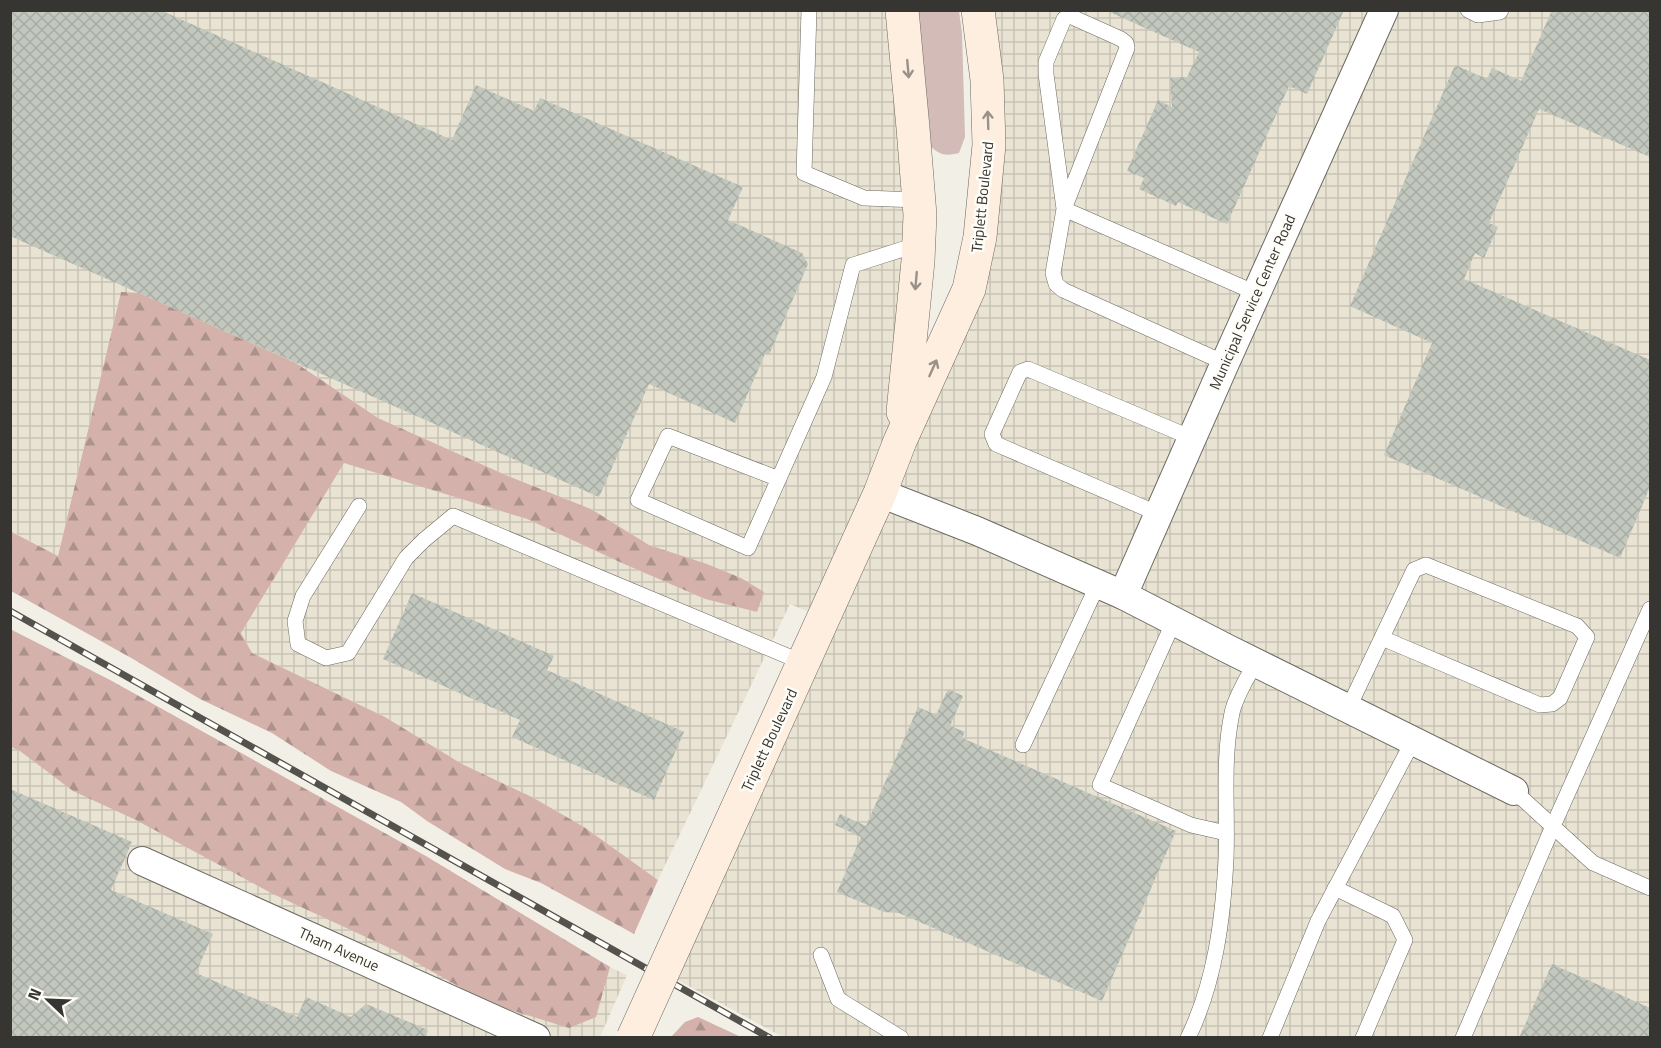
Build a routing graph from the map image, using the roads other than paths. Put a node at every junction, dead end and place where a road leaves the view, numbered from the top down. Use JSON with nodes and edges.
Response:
{"nodes":[{"id":1,"x":809,"y":10,"type":"edge"},
{"id":2,"x":902,"y":10,"type":"edge"},
{"id":3,"x":978,"y":10,"type":"edge"},
{"id":4,"x":1384,"y":10,"type":"edge"},
{"id":5,"x":1468,"y":10,"type":"edge"},
{"id":6,"x":1501,"y":10,"type":"edge"},
{"id":7,"x":918,"y":200,"type":"junction"},
{"id":8,"x":1064,"y":209,"type":"junction"},
{"id":9,"x":919,"y":244,"type":"junction"},
{"id":10,"x":1256,"y":293,"type":"junction"},
{"id":11,"x":1225,"y":363,"type":"junction"},
{"id":12,"x":1192,"y":438,"type":"junction"},
{"id":13,"x":900,"y":441,"type":"junction"},
{"id":14,"x":779,"y":479,"type":"junction"},
{"id":15,"x":880,"y":493,"type":"junction"},
{"id":16,"x":359,"y":506,"type":"dead end"},
{"id":17,"x":1159,"y":514,"type":"junction"},
{"id":18,"x":1111,"y":589,"type":"junction"},
{"id":19,"x":1650,"y":609,"type":"edge"},
{"id":20,"x":1174,"y":621,"type":"junction"},
{"id":21,"x":1382,"y":638,"type":"junction"},
{"id":22,"x":804,"y":663,"type":"junction"},
{"id":23,"x":1255,"y":663,"type":"junction"},
{"id":24,"x":1348,"y":709,"type":"junction"},
{"id":25,"x":1413,"y":741,"type":"junction"},
{"id":26,"x":1023,"y":745,"type":"dead end"},
{"id":27,"x":1514,"y":791,"type":"joint"},
{"id":28,"x":1553,"y":826,"type":"junction"},
{"id":29,"x":1226,"y":833,"type":"junction"},
{"id":30,"x":142,"y":861,"type":"dead end"},
{"id":31,"x":1335,"y":888,"type":"junction"},
{"id":32,"x":1650,"y":888,"type":"edge"},
{"id":33,"x":821,"y":955,"type":"dead end"},
{"id":34,"x":536,"y":1038,"type":"edge"},
{"id":35,"x":633,"y":1038,"type":"edge"},
{"id":36,"x":901,"y":1038,"type":"edge"},
{"id":37,"x":1188,"y":1038,"type":"edge"},
{"id":38,"x":1270,"y":1038,"type":"edge"},
{"id":39,"x":1363,"y":1038,"type":"edge"},
{"id":40,"x":1463,"y":1038,"type":"edge"}],
"edges":[{"from":1,"to":7,"type":"lane"},
{"from":2,"to":7,"type":"main road","name":"Triplett Boulevard","one_way":true},
{"from":13,"to":3,"type":"main road","name":"Triplett Boulevard","one_way":true},
{"from":4,"to":10,"type":"street","name":"Municipal Service Center Road"},
{"from":5,"to":6,"type":"lane"},
{"from":7,"to":9,"type":"main road","name":"Triplett Boulevard"},
{"from":8,"to":8,"type":"lane"},
{"from":8,"to":10,"type":"lane"},
{"from":8,"to":11,"type":"lane"},
{"from":9,"to":13,"type":"main road","name":"Triplett Boulevard","one_way":true},
{"from":9,"to":14,"type":"lane"},
{"from":10,"to":11,"type":"street","name":"Municipal Service Center Road"},
{"from":11,"to":12,"type":"street","name":"Municipal Service Center Road"},
{"from":12,"to":17,"type":"street","name":"Municipal Service Center Road"},
{"from":12,"to":17,"type":"lane"},
{"from":13,"to":15,"type":"main road","name":"Triplett Boulevard"},
{"from":14,"to":14,"type":"lane"},
{"from":15,"to":18,"type":"street"},
{"from":15,"to":22,"type":"main road","name":"Triplett Boulevard"},
{"from":16,"to":22,"type":"lane"},
{"from":17,"to":18,"type":"street","name":"Municipal Service Center Road"},
{"from":18,"to":20,"type":"street"},
{"from":18,"to":26,"type":"lane"},
{"from":19,"to":28,"type":"lane"},
{"from":20,"to":23,"type":"street"},
{"from":20,"to":29,"type":"lane"},
{"from":21,"to":21,"type":"lane"},
{"from":21,"to":24,"type":"lane"},
{"from":22,"to":35,"type":"main road","name":"Triplett Boulevard","bridge":true},
{"from":23,"to":24,"type":"street"},
{"from":23,"to":29,"type":"lane"},
{"from":24,"to":25,"type":"street"},
{"from":25,"to":27,"type":"street"},
{"from":25,"to":31,"type":"lane"},
{"from":27,"to":28,"type":"lane"},
{"from":28,"to":32,"type":"lane"},
{"from":28,"to":40,"type":"lane"},
{"from":29,"to":37,"type":"lane"},
{"from":30,"to":34,"type":"street","name":"Tham Avenue"},
{"from":31,"to":38,"type":"lane"},
{"from":31,"to":39,"type":"lane"},
{"from":33,"to":36,"type":"lane"}]}
